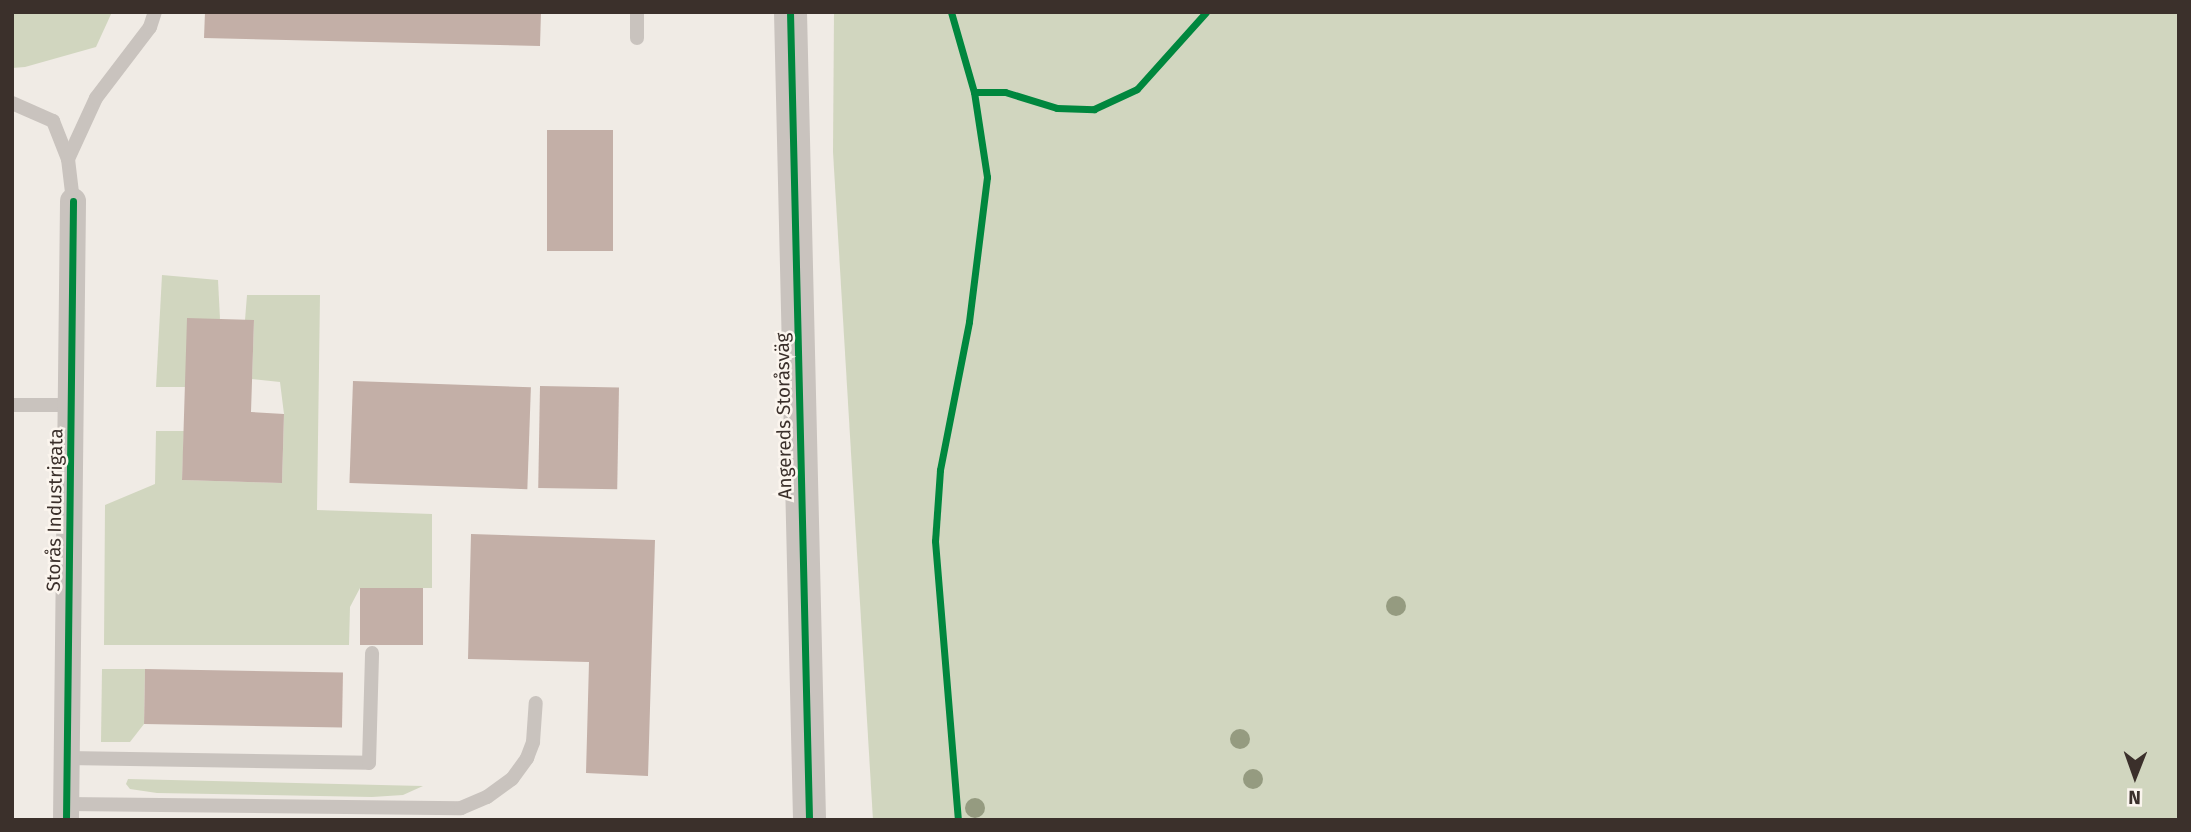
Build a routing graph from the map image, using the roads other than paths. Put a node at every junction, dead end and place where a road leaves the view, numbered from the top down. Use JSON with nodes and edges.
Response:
{"nodes":[{"id":1,"x":155,"y":12,"type":"edge"},
{"id":2,"x":637,"y":12,"type":"edge"},
{"id":3,"x":790,"y":12,"type":"edge"},
{"id":4,"x":638,"y":38,"type":"dead end"},
{"id":5,"x":12,"y":103,"type":"edge"},
{"id":6,"x":68,"y":159,"type":"junction"},
{"id":7,"x":73,"y":201,"type":"joint"},
{"id":8,"x":12,"y":405,"type":"edge"},
{"id":9,"x":73,"y":405,"type":"junction"},
{"id":10,"x":372,"y":653,"type":"dead end"},
{"id":11,"x":536,"y":703,"type":"dead end"},
{"id":12,"x":67,"y":758,"type":"junction"},
{"id":13,"x":66,"y":812,"type":"edge"},
{"id":14,"x":809,"y":820,"type":"edge"}],
"edges":[{"from":1,"to":6,"type":"lane"},
{"from":2,"to":4,"type":"lane"},
{"from":3,"to":14,"type":"street","name":"Angereds Storåsväg"},
{"from":5,"to":6,"type":"lane"},
{"from":6,"to":7,"type":"lane"},
{"from":7,"to":9,"type":"street","name":"Storås Industrigata"},
{"from":8,"to":9,"type":"lane"},
{"from":9,"to":12,"type":"street","name":"Storås Industrigata"},
{"from":10,"to":12,"type":"lane"},
{"from":11,"to":13,"type":"lane"},
{"from":12,"to":13,"type":"street","name":"Storås Industrigata"}]}
